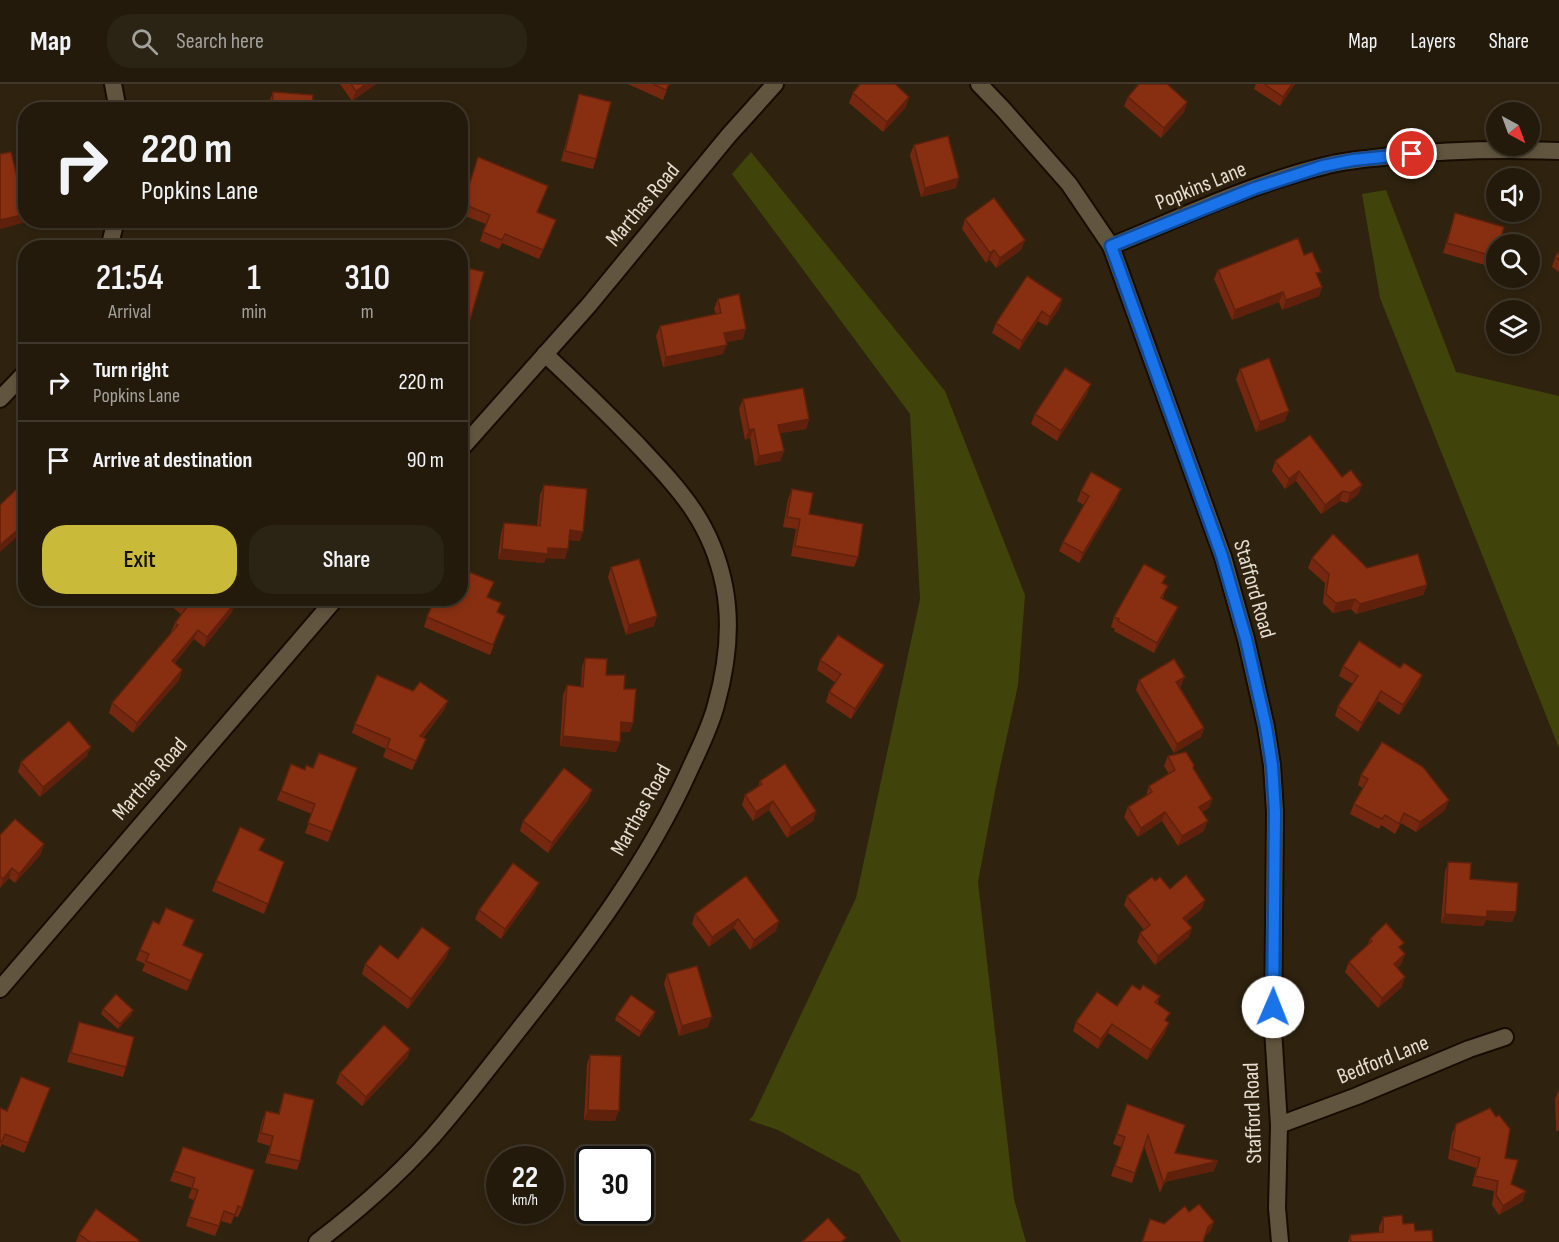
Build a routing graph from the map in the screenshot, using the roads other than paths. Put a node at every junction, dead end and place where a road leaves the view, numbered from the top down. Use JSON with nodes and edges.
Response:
{"nodes":[{"id":1,"x":113,"y":84,"type":"edge"},
{"id":2,"x":775,"y":84,"type":"edge"},
{"id":3,"x":979,"y":84,"type":"edge"},
{"id":4,"x":116,"y":102,"type":"edge"},
{"id":5,"x":1559,"y":151,"type":"edge"},
{"id":6,"x":1111,"y":246,"type":"junction"},
{"id":7,"x":545,"y":354,"type":"junction"},
{"id":8,"x":18,"y":380,"type":"edge"},
{"id":9,"x":0,"y":399,"type":"edge"},
{"id":10,"x":468,"y":441,"type":"edge"},
{"id":11,"x":329,"y":606,"type":"edge"},
{"id":12,"x":0,"y":989,"type":"edge"},
{"id":13,"x":1505,"y":1037,"type":"dead end"},
{"id":14,"x":1279,"y":1125,"type":"junction"},
{"id":15,"x":317,"y":1242,"type":"edge"},
{"id":16,"x":1280,"y":1242,"type":"edge"}],
"edges":[{"from":1,"to":4,"type":"street"},
{"from":2,"to":7,"type":"street","name":"Marthas Road"},
{"from":3,"to":6,"type":"street","name":"Stafford Road"},
{"from":5,"to":6,"type":"street","name":"Popkins Lane"},
{"from":6,"to":14,"type":"street","name":"Stafford Road"},
{"from":7,"to":10,"type":"street","name":"Marthas Road"},
{"from":7,"to":15,"type":"street","name":"Marthas Road"},
{"from":8,"to":9,"type":"street"},
{"from":11,"to":12,"type":"street","name":"Marthas Road"},
{"from":13,"to":14,"type":"street","name":"Bedford Lane"},
{"from":14,"to":16,"type":"street","name":"Stafford Road"}]}
